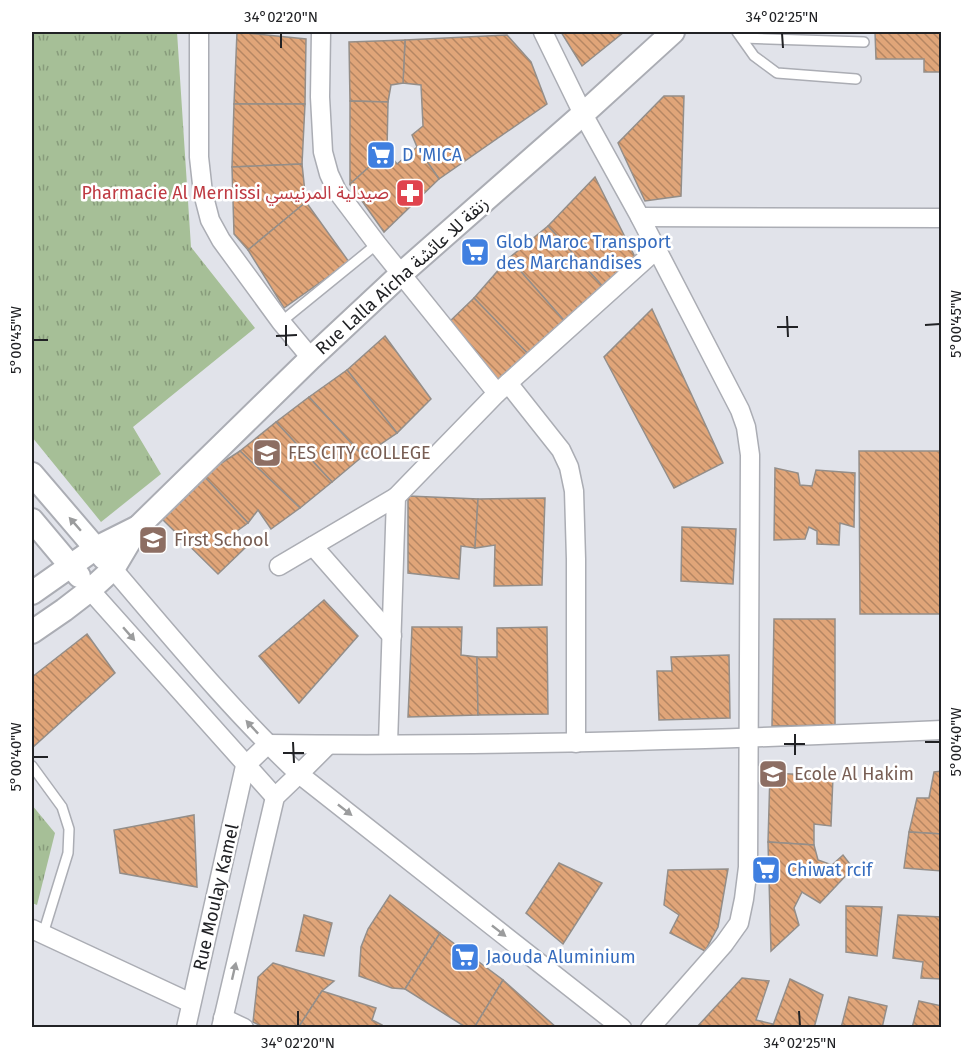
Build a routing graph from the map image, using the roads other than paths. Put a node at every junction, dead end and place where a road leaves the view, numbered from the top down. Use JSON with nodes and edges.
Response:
{"nodes":[{"id":1,"x":200,"y":32,"type":"edge"},
{"id":2,"x":321,"y":32,"type":"edge"},
{"id":3,"x":543,"y":32,"type":"edge"},
{"id":4,"x":673,"y":32,"type":"edge"},
{"id":5,"x":739,"y":35,"type":"edge"},
{"id":6,"x":864,"y":42,"type":"dead end"},
{"id":7,"x":856,"y":79,"type":"dead end"},
{"id":8,"x":584,"y":114,"type":"junction"},
{"id":9,"x":640,"y":217,"type":"junction"},
{"id":10,"x":942,"y":218,"type":"edge"},
{"id":11,"x":377,"y":244,"type":"junction"},
{"id":12,"x":657,"y":249,"type":"junction"},
{"id":13,"x":401,"y":274,"type":"junction"},
{"id":14,"x":281,"y":322,"type":"junction"},
{"id":15,"x":311,"y":358,"type":"junction"},
{"id":16,"x":502,"y":388,"type":"junction"},
{"id":17,"x":32,"y":474,"type":"edge"},
{"id":18,"x":396,"y":497,"type":"junction"},
{"id":19,"x":32,"y":520,"type":"edge"},
{"id":20,"x":138,"y":527,"type":"junction"},
{"id":21,"x":313,"y":546,"type":"junction"},
{"id":22,"x":96,"y":548,"type":"junction"},
{"id":23,"x":70,"y":566,"type":"junction"},
{"id":24,"x":279,"y":566,"type":"dead end"},
{"id":25,"x":113,"y":569,"type":"junction"},
{"id":26,"x":90,"y":590,"type":"junction"},
{"id":27,"x":32,"y":593,"type":"edge"},
{"id":28,"x":32,"y":632,"type":"edge"},
{"id":29,"x":392,"y":636,"type":"junction"},
{"id":30,"x":942,"y":730,"type":"edge"},
{"id":31,"x":748,"y":739,"type":"junction"},
{"id":32,"x":576,"y":743,"type":"junction"},
{"id":33,"x":268,"y":744,"type":"junction"},
{"id":34,"x":388,"y":744,"type":"junction"},
{"id":35,"x":328,"y":745,"type":"junction"},
{"id":36,"x":245,"y":765,"type":"junction"},
{"id":37,"x":32,"y":766,"type":"edge"},
{"id":38,"x":299,"y":774,"type":"junction"},
{"id":39,"x":275,"y":797,"type":"junction"},
{"id":40,"x":37,"y":932,"type":"edge"},
{"id":41,"x":191,"y":1003,"type":"junction"},
{"id":42,"x":222,"y":1023,"type":"edge"},
{"id":43,"x":186,"y":1028,"type":"edge"},
{"id":44,"x":244,"y":1028,"type":"edge"},
{"id":45,"x":622,"y":1028,"type":"edge"},
{"id":46,"x":650,"y":1028,"type":"edge"}],
"edges":[{"from":1,"to":14,"type":"street"},
{"from":2,"to":11,"type":"street"},
{"from":3,"to":8,"type":"street"},
{"from":4,"to":8,"type":"street","name":"Rue Lalla Aicha زنقة للا عائشة"},
{"from":5,"to":6,"type":"lane"},
{"from":5,"to":7,"type":"lane"},
{"from":8,"to":9,"type":"street"},
{"from":8,"to":13,"type":"street","name":"Rue Lalla Aicha زنقة للا عائشة"},
{"from":9,"to":10,"type":"street"},
{"from":9,"to":12,"type":"street"},
{"from":11,"to":13,"type":"street"},
{"from":11,"to":14,"type":"lane"},
{"from":12,"to":16,"type":"street"},
{"from":12,"to":31,"type":"street"},
{"from":13,"to":15,"type":"street","name":"Rue Lalla Aicha زنقة للا عائشة"},
{"from":13,"to":16,"type":"street"},
{"from":14,"to":15,"type":"street"},
{"from":15,"to":20,"type":"street","name":"Rue Lalla Aicha زنقة للا عائشة"},
{"from":16,"to":18,"type":"street"},
{"from":16,"to":32,"type":"street"},
{"from":22,"to":17,"type":"street","one_way":true},
{"from":18,"to":21,"type":"street"},
{"from":18,"to":29,"type":"street"},
{"from":19,"to":23,"type":"street"},
{"from":20,"to":22,"type":"street","name":"Rue Lalla Aicha زنقة للا عائشة"},
{"from":20,"to":25,"type":"street","name":"Rue Lalla Aicha زنقة للا عائشة"},
{"from":21,"to":24,"type":"street"},
{"from":21,"to":29,"type":"street"},
{"from":22,"to":23,"type":"street","name":"Rue Lalla Aicha زنقة للا عائشة"},
{"from":22,"to":25,"type":"street"},
{"from":23,"to":26,"type":"street"},
{"from":23,"to":27,"type":"street","name":"Rue Lalla Aicha زنقة للا عائشة"},
{"from":25,"to":26,"type":"street","name":"Rue Lalla Aicha زنقة للا عائشة"},
{"from":33,"to":25,"type":"street","one_way":true},
{"from":26,"to":28,"type":"street","name":"Rue Lalla Aicha زنقة للا عائشة"},
{"from":26,"to":36,"type":"street","one_way":true},
{"from":29,"to":34,"type":"street"},
{"from":30,"to":31,"type":"street"},
{"from":31,"to":32,"type":"street"},
{"from":31,"to":46,"type":"street"},
{"from":32,"to":34,"type":"street"},
{"from":33,"to":35,"type":"street"},
{"from":33,"to":36,"type":"street"},
{"from":33,"to":38,"type":"street"},
{"from":34,"to":35,"type":"street"},
{"from":35,"to":38,"type":"street"},
{"from":36,"to":39,"type":"street"},
{"from":36,"to":41,"type":"street","name":"Rue Moulay Kamel"},
{"from":37,"to":40,"type":"lane"},
{"from":38,"to":39,"type":"street"},
{"from":38,"to":45,"type":"street","one_way":true},
{"from":42,"to":39,"type":"street","name":"Rue Moulay Kamel","one_way":true},
{"from":40,"to":41,"type":"street"},
{"from":41,"to":43,"type":"street","name":"Rue Moulay Kamel"},
{"from":42,"to":44,"type":"street"}]}
